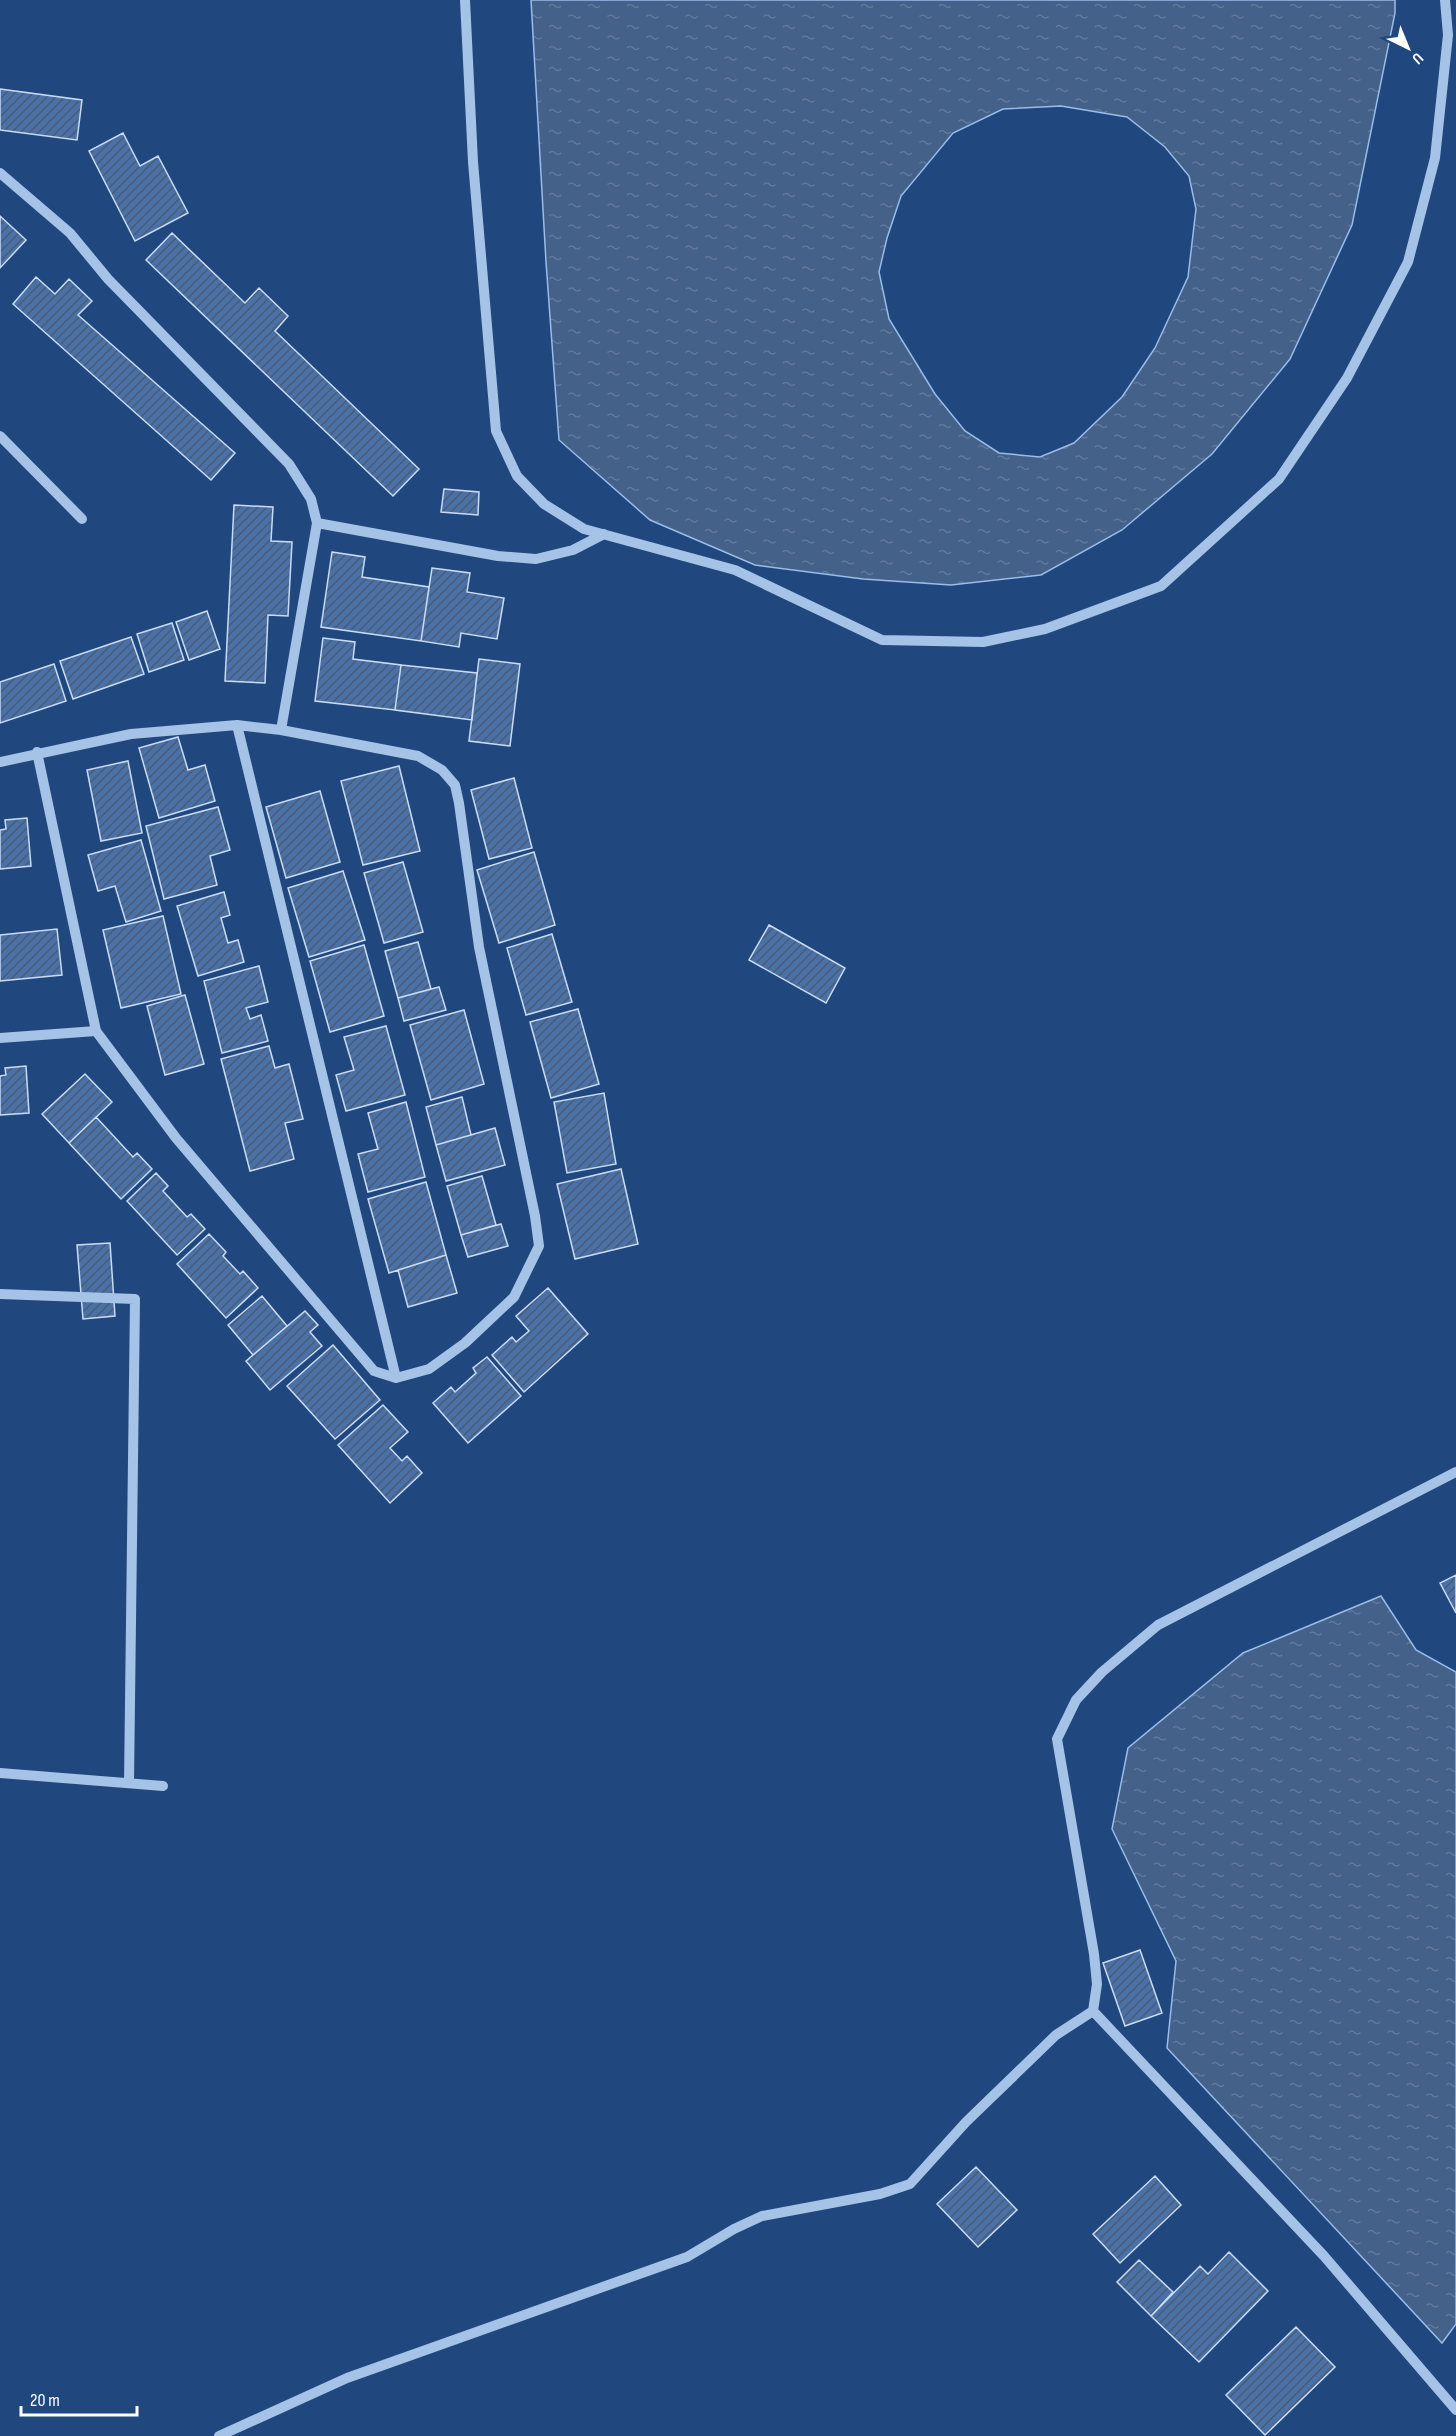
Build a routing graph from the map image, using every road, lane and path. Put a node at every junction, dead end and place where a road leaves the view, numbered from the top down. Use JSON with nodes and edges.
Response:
{"nodes":[{"id":1,"x":465,"y":0,"type":"edge"},
{"id":2,"x":1445,"y":0,"type":"edge"},
{"id":3,"x":0,"y":173,"type":"edge"},
{"id":4,"x":0,"y":436,"type":"edge"},
{"id":5,"x":82,"y":519,"type":"dead end"},
{"id":6,"x":317,"y":523,"type":"junction"},
{"id":7,"x":604,"y":534,"type":"junction"},
{"id":8,"x":237,"y":725,"type":"junction"},
{"id":9,"x":281,"y":730,"type":"junction"},
{"id":10,"x":37,"y":753,"type":"junction"},
{"id":11,"x":0,"y":762,"type":"edge"},
{"id":12,"x":96,"y":1031,"type":"junction"},
{"id":13,"x":0,"y":1038,"type":"edge"},
{"id":14,"x":0,"y":1294,"type":"edge"},
{"id":15,"x":396,"y":1378,"type":"junction"},
{"id":16,"x":1456,"y":1472,"type":"edge"},
{"id":17,"x":0,"y":1773,"type":"edge"},
{"id":18,"x":129,"y":1783,"type":"junction"},
{"id":19,"x":163,"y":1786,"type":"dead end"},
{"id":20,"x":1093,"y":2011,"type":"junction"},
{"id":21,"x":1456,"y":2410,"type":"edge"},
{"id":22,"x":219,"y":2436,"type":"edge"}],
"edges":[{"from":1,"to":7,"type":"street"},
{"from":2,"to":7,"type":"street"},
{"from":3,"to":6,"type":"street"},
{"from":4,"to":5,"type":"street"},
{"from":6,"to":7,"type":"street"},
{"from":6,"to":9,"type":"street"},
{"from":8,"to":9,"type":"street"},
{"from":8,"to":10,"type":"street"},
{"from":8,"to":15,"type":"street"},
{"from":9,"to":15,"type":"street"},
{"from":10,"to":11,"type":"street"},
{"from":10,"to":12,"type":"street"},
{"from":12,"to":13,"type":"street"},
{"from":12,"to":15,"type":"street"},
{"from":14,"to":18,"type":"street"},
{"from":16,"to":20,"type":"street"},
{"from":17,"to":18,"type":"street"},
{"from":18,"to":19,"type":"street"},
{"from":20,"to":21,"type":"street"},
{"from":20,"to":22,"type":"street"}]}
